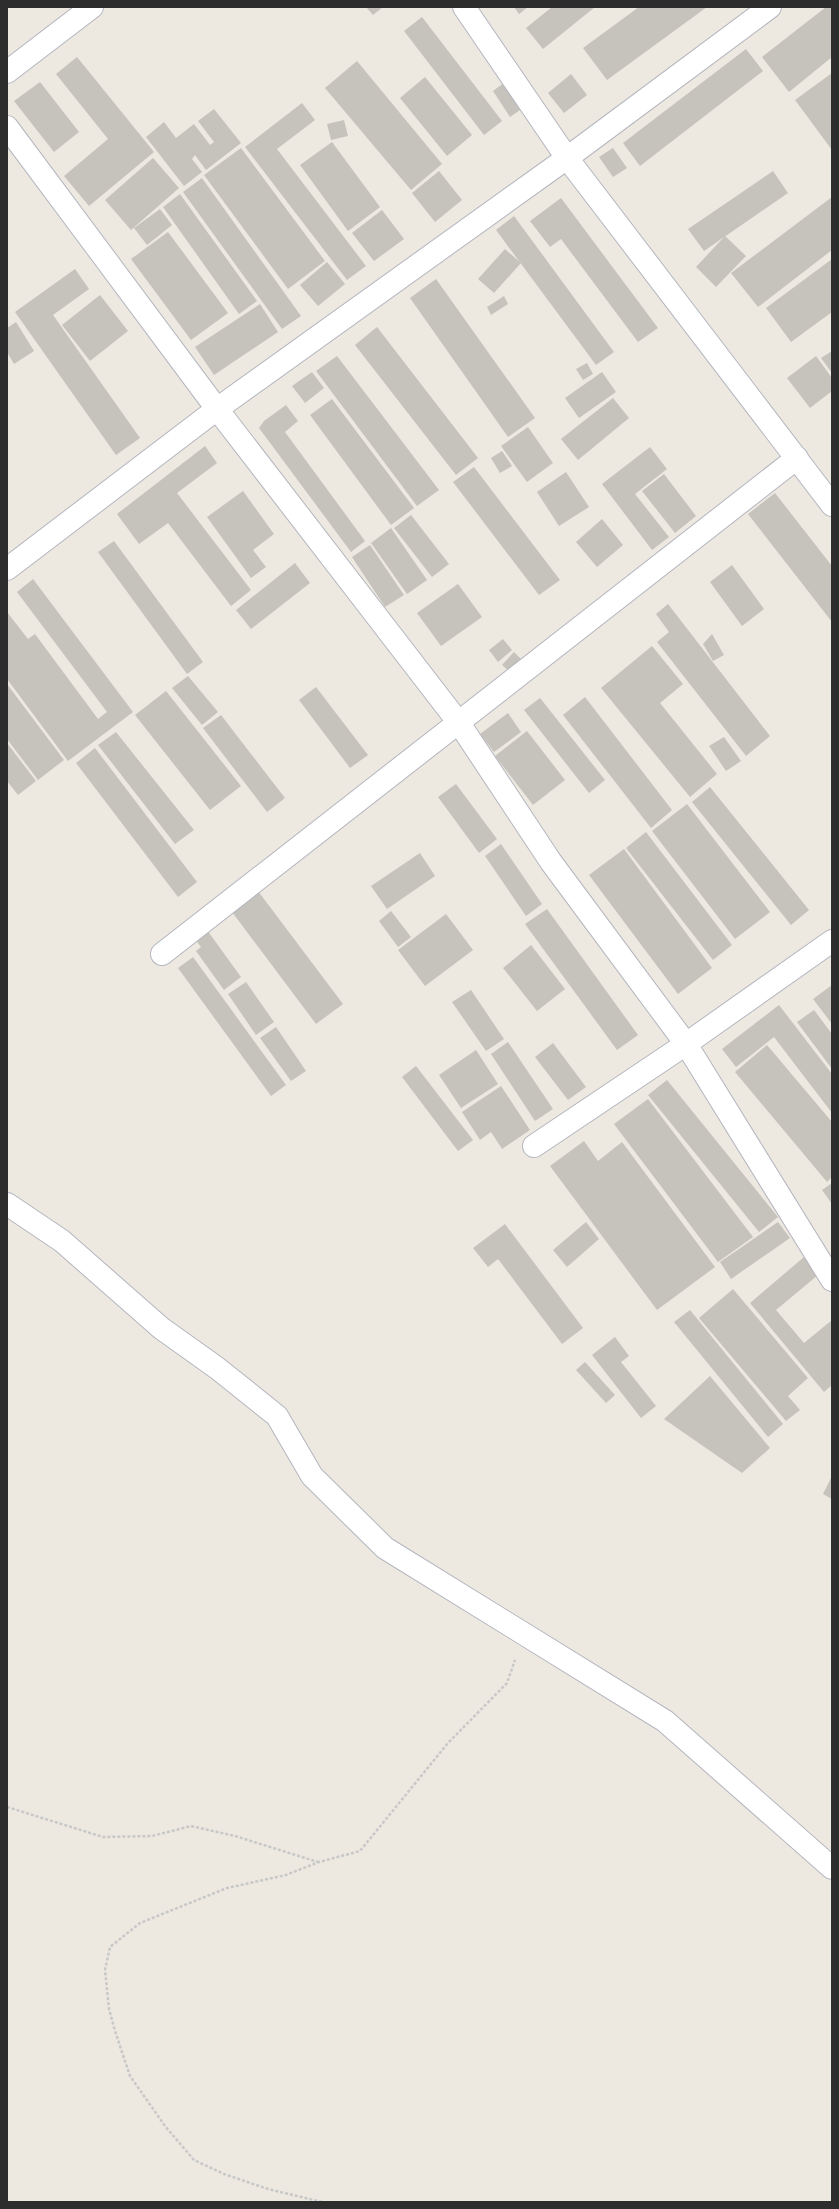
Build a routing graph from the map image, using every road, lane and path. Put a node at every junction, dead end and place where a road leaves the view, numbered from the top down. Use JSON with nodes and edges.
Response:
{"nodes":[{"id":1,"x":92,"y":7,"type":"edge"},
{"id":2,"x":464,"y":7,"type":"edge"},
{"id":3,"x":770,"y":7,"type":"edge"},
{"id":4,"x":7,"y":72,"type":"edge"},
{"id":5,"x":7,"y":127,"type":"edge"},
{"id":6,"x":567,"y":158,"type":"junction"},
{"id":7,"x":217,"y":409,"type":"junction"},
{"id":8,"x":797,"y":458,"type":"junction"},
{"id":9,"x":832,"y":505,"type":"edge"},
{"id":10,"x":7,"y":569,"type":"edge"},
{"id":11,"x":459,"y":723,"type":"junction"},
{"id":12,"x":832,"y":941,"type":"edge"},
{"id":13,"x":162,"y":954,"type":"dead end"},
{"id":14,"x":686,"y":1044,"type":"junction"},
{"id":15,"x":534,"y":1146,"type":"dead end"},
{"id":16,"x":7,"y":1204,"type":"edge"},
{"id":17,"x":832,"y":1280,"type":"edge"},
{"id":18,"x":523,"y":1634,"type":"junction"},
{"id":19,"x":7,"y":1807,"type":"edge"},
{"id":20,"x":319,"y":1862,"type":"junction"},
{"id":21,"x":832,"y":1868,"type":"edge"},
{"id":22,"x":322,"y":2202,"type":"edge"}],
"edges":[{"from":1,"to":4,"type":"street"},
{"from":2,"to":6,"type":"street"},
{"from":3,"to":6,"type":"street"},
{"from":5,"to":7,"type":"street"},
{"from":6,"to":7,"type":"street"},
{"from":6,"to":8,"type":"street"},
{"from":7,"to":10,"type":"street"},
{"from":7,"to":11,"type":"street"},
{"from":8,"to":9,"type":"street"},
{"from":8,"to":11,"type":"street"},
{"from":11,"to":13,"type":"street"},
{"from":11,"to":14,"type":"street"},
{"from":12,"to":14,"type":"street"},
{"from":14,"to":15,"type":"street"},
{"from":14,"to":17,"type":"street"},
{"from":16,"to":18,"type":"street"},
{"from":18,"to":20,"type":"path"},
{"from":18,"to":21,"type":"street"},
{"from":19,"to":20,"type":"path"},
{"from":20,"to":22,"type":"path"}]}
